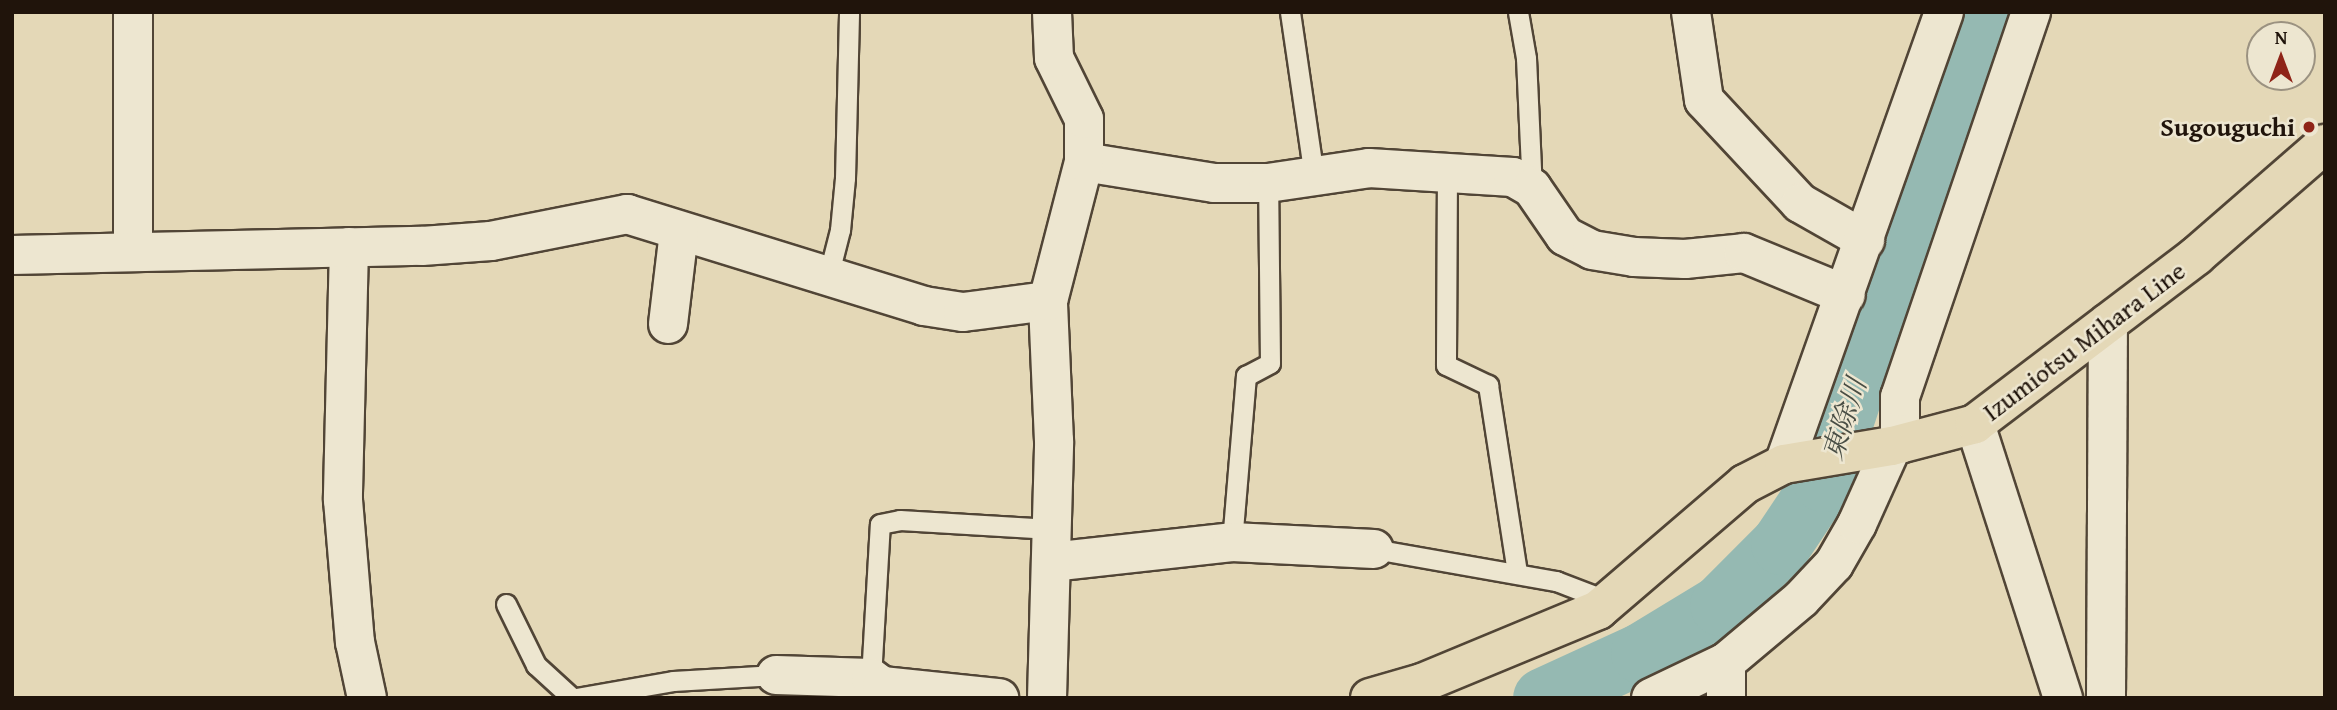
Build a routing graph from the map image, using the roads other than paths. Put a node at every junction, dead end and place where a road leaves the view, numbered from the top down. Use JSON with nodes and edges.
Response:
{"nodes":[{"id":1,"x":133,"y":12,"type":"edge"},
{"id":2,"x":849,"y":12,"type":"edge"},
{"id":3,"x":1052,"y":12,"type":"edge"},
{"id":4,"x":1290,"y":12,"type":"edge"},
{"id":5,"x":1518,"y":12,"type":"edge"},
{"id":6,"x":1691,"y":12,"type":"edge"},
{"id":7,"x":1944,"y":12,"type":"edge"},
{"id":8,"x":2031,"y":12,"type":"edge"},
{"id":9,"x":2325,"y":144,"type":"edge"},
{"id":10,"x":1084,"y":162,"type":"junction"},
{"id":11,"x":1447,"y":170,"type":"junction"},
{"id":12,"x":1314,"y":177,"type":"junction"},
{"id":13,"x":1268,"y":183,"type":"junction"},
{"id":14,"x":1532,"y":188,"type":"junction"},
{"id":15,"x":680,"y":232,"type":"junction"},
{"id":16,"x":1865,"y":240,"type":"junction"},
{"id":17,"x":349,"y":247,"type":"junction"},
{"id":18,"x":133,"y":250,"type":"junction"},
{"id":19,"x":12,"y":255,"type":"edge"},
{"id":20,"x":828,"y":277,"type":"junction"},
{"id":21,"x":1846,"y":295,"type":"junction"},
{"id":22,"x":1048,"y":301,"type":"junction"},
{"id":23,"x":2108,"y":323,"type":"junction"},
{"id":24,"x":668,"y":324,"type":"dead end"},
{"id":25,"x":1975,"y":424,"type":"junction"},
{"id":26,"x":1887,"y":447,"type":"junction"},
{"id":27,"x":1791,"y":462,"type":"junction"},
{"id":28,"x":1232,"y":542,"type":"junction"},
{"id":29,"x":1051,"y":545,"type":"junction"},
{"id":30,"x":1374,"y":550,"type":"joint"},
{"id":31,"x":1517,"y":573,"type":"junction"},
{"id":32,"x":1608,"y":601,"type":"junction"},
{"id":33,"x":506,"y":604,"type":"dead end"},
{"id":34,"x":776,"y":675,"type":"joint"},
{"id":35,"x":1726,"y":680,"type":"edge"},
{"id":36,"x":877,"y":687,"type":"edge"},
{"id":37,"x":368,"y":698,"type":"edge"},
{"id":38,"x":574,"y":698,"type":"edge"},
{"id":39,"x":999,"y":698,"type":"edge"},
{"id":40,"x":1047,"y":698,"type":"edge"},
{"id":41,"x":1370,"y":698,"type":"edge"},
{"id":42,"x":1651,"y":698,"type":"edge"},
{"id":43,"x":2063,"y":698,"type":"edge"},
{"id":44,"x":2105,"y":698,"type":"edge"}],
"edges":[{"from":1,"to":18,"type":"street"},
{"from":2,"to":20,"type":"lane"},
{"from":3,"to":10,"type":"street"},
{"from":4,"to":12,"type":"lane"},
{"from":5,"to":14,"type":"lane"},
{"from":6,"to":16,"type":"street"},
{"from":7,"to":16,"type":"street"},
{"from":8,"to":26,"type":"street"},
{"from":9,"to":23,"type":"main road","name":"Izumiotsu Mihara Line"},
{"from":10,"to":13,"type":"street"},
{"from":10,"to":22,"type":"street"},
{"from":11,"to":12,"type":"street"},
{"from":11,"to":14,"type":"street"},
{"from":11,"to":31,"type":"lane"},
{"from":12,"to":13,"type":"street"},
{"from":13,"to":28,"type":"lane"},
{"from":14,"to":21,"type":"street"},
{"from":15,"to":17,"type":"street"},
{"from":15,"to":20,"type":"street"},
{"from":15,"to":24,"type":"street"},
{"from":16,"to":21,"type":"street"},
{"from":17,"to":18,"type":"street"},
{"from":17,"to":37,"type":"street"},
{"from":18,"to":19,"type":"street"},
{"from":20,"to":22,"type":"street"},
{"from":21,"to":27,"type":"street"},
{"from":22,"to":29,"type":"street"},
{"from":23,"to":25,"type":"main road","name":"Izumiotsu Mihara Line"},
{"from":23,"to":44,"type":"street"},
{"from":25,"to":26,"type":"main road","name":"Izumiotsu Mihara Line"},
{"from":25,"to":43,"type":"street"},
{"from":26,"to":27,"type":"main road","name":"Izumiotsu Mihara Line"},
{"from":26,"to":35,"type":"street"},
{"from":27,"to":32,"type":"main road","name":"Izumiotsu Mihara Line"},
{"from":28,"to":29,"type":"street"},
{"from":28,"to":30,"type":"street"},
{"from":29,"to":36,"type":"lane"},
{"from":29,"to":40,"type":"street"},
{"from":30,"to":31,"type":"lane"},
{"from":31,"to":32,"type":"lane"},
{"from":32,"to":41,"type":"main road","name":"Izumiotsu Mihara Line"},
{"from":33,"to":38,"type":"lane"},
{"from":34,"to":36,"type":"street"},
{"from":34,"to":38,"type":"lane"},
{"from":35,"to":42,"type":"street"},
{"from":36,"to":39,"type":"street"}]}
